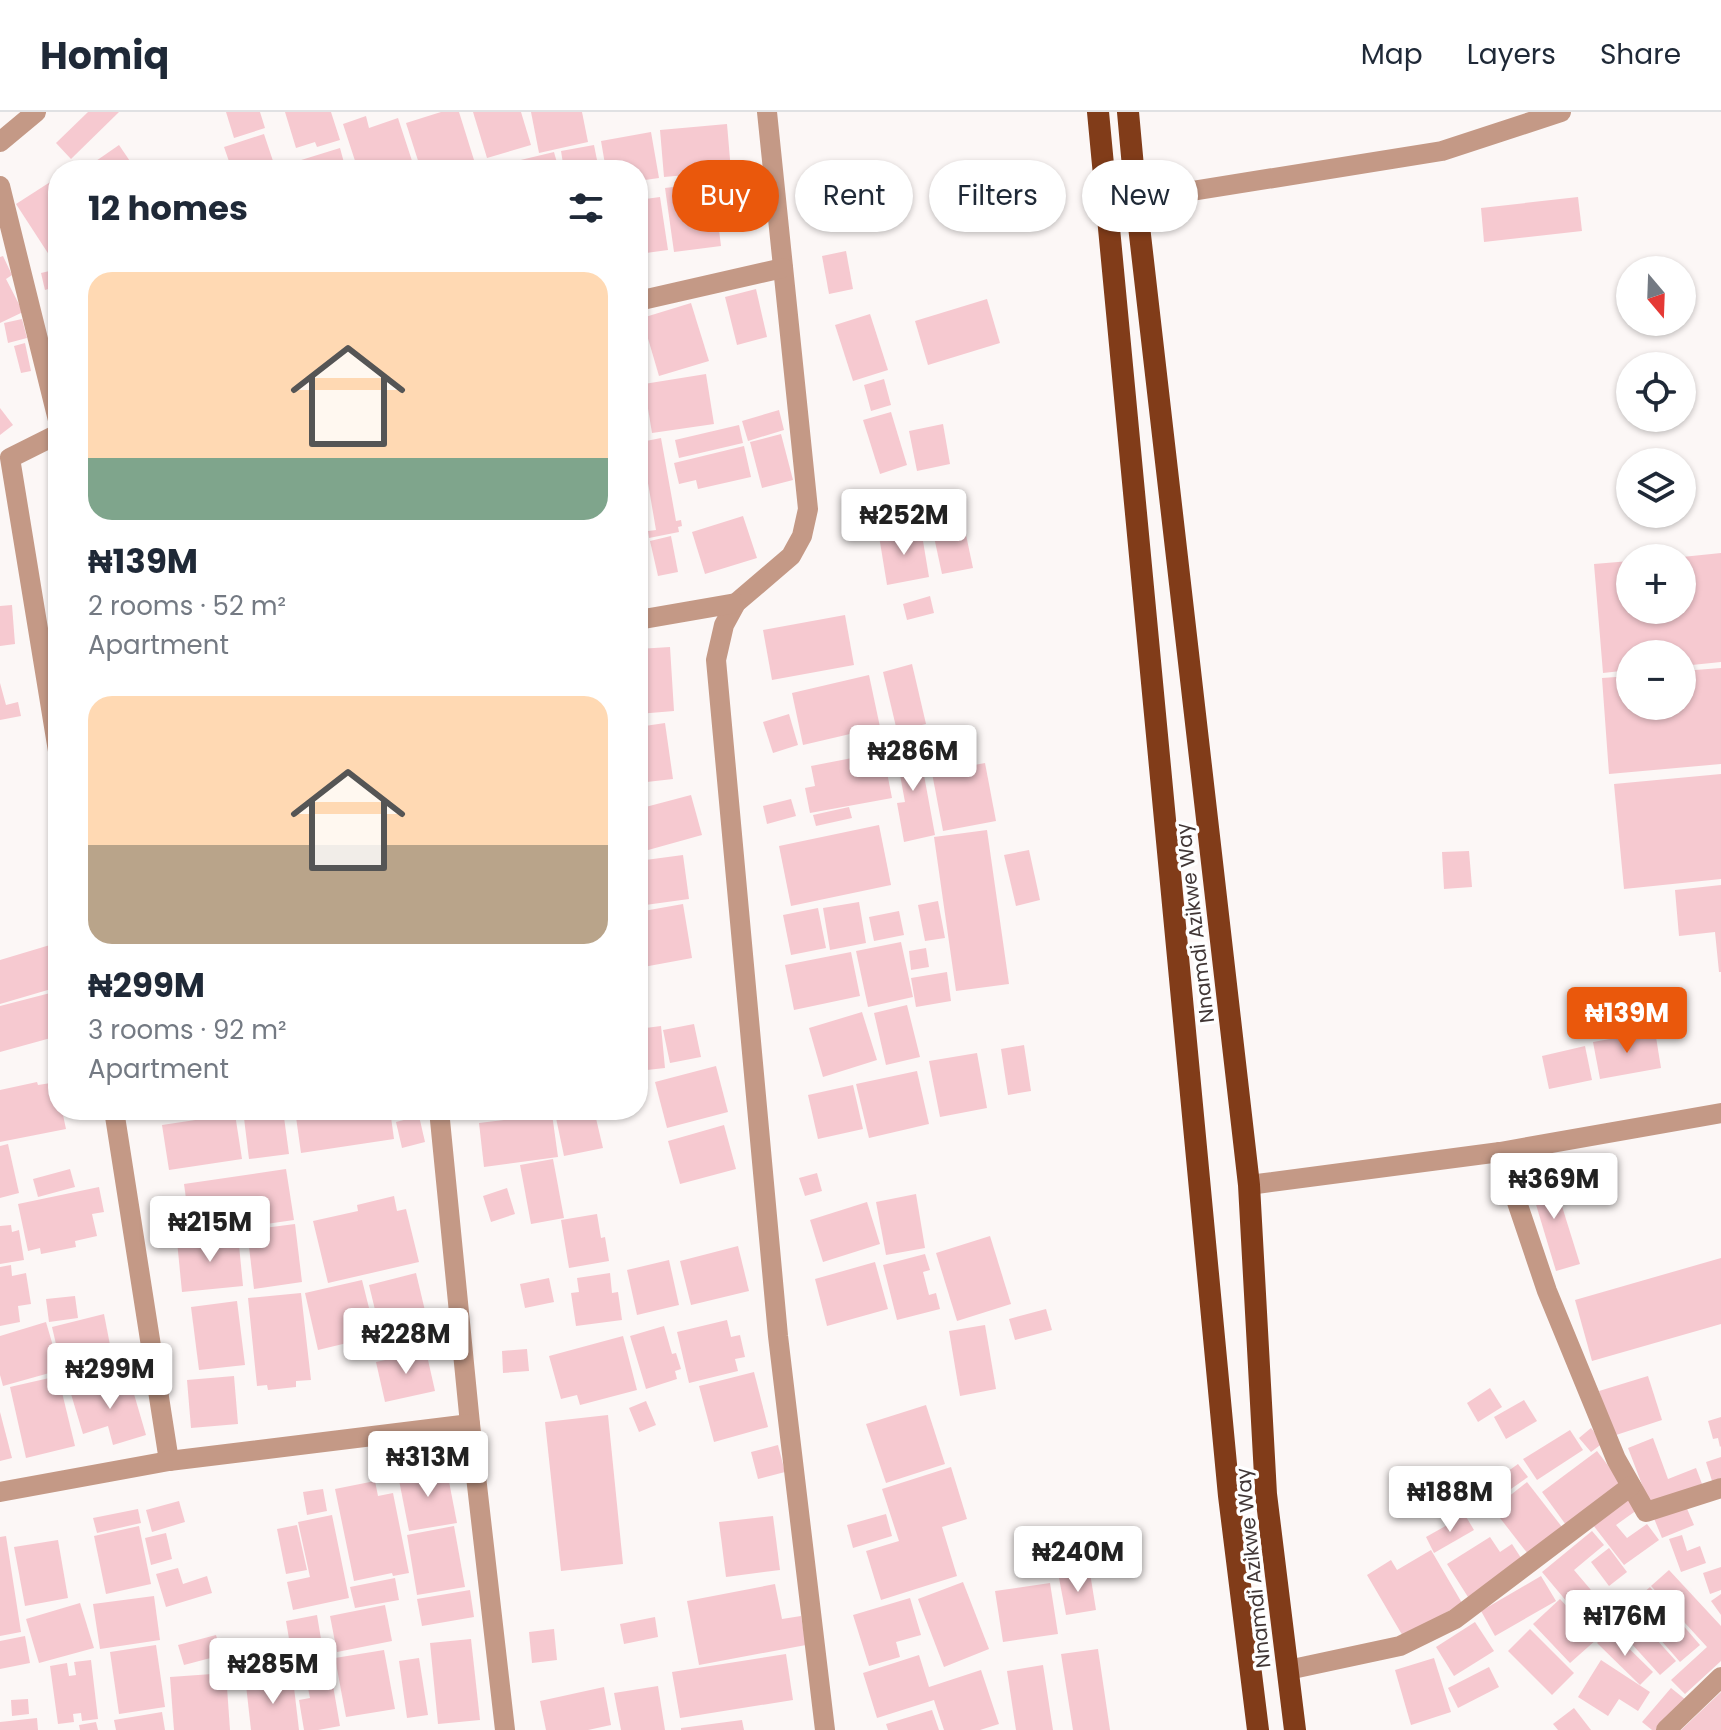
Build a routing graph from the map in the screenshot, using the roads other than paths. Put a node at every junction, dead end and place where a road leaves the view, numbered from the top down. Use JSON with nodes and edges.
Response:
{"nodes":[{"id":1,"x":36,"y":112,"type":"edge"},
{"id":2,"x":767,"y":112,"type":"edge"},
{"id":3,"x":1098,"y":112,"type":"edge"},
{"id":4,"x":1128,"y":112,"type":"edge"},
{"id":5,"x":1561,"y":112,"type":"edge"},
{"id":6,"x":0,"y":142,"type":"edge"},
{"id":7,"x":1132,"y":160,"type":"edge"},
{"id":8,"x":0,"y":186,"type":"edge"},
{"id":9,"x":1198,"y":190,"type":"edge"},
{"id":10,"x":1140,"y":232,"type":"edge"},
{"id":11,"x":783,"y":268,"type":"junction"},
{"id":12,"x":648,"y":299,"type":"edge"},
{"id":13,"x":48,"y":380,"type":"edge"},
{"id":14,"x":48,"y":439,"type":"edge"},
{"id":15,"x":736,"y":603,"type":"junction"},
{"id":16,"x":648,"y":618,"type":"edge"},
{"id":17,"x":48,"y":685,"type":"edge"},
{"id":18,"x":1721,"y":1113,"type":"edge"},
{"id":19,"x":116,"y":1120,"type":"edge"},
{"id":20,"x":440,"y":1120,"type":"edge"},
{"id":21,"x":1500,"y":1152,"type":"junction"},
{"id":22,"x":1249,"y":1185,"type":"junction"},
{"id":23,"x":470,"y":1424,"type":"junction"},
{"id":24,"x":169,"y":1461,"type":"junction"},
{"id":25,"x":1631,"y":1486,"type":"junction"},
{"id":26,"x":1721,"y":1488,"type":"edge"},
{"id":27,"x":0,"y":1492,"type":"edge"},
{"id":28,"x":1288,"y":1670,"type":"junction"},
{"id":29,"x":1721,"y":1677,"type":"edge"},
{"id":30,"x":505,"y":1730,"type":"edge"},
{"id":31,"x":825,"y":1730,"type":"edge"},
{"id":32,"x":1258,"y":1730,"type":"edge"},
{"id":33,"x":1295,"y":1730,"type":"edge"},
{"id":34,"x":1666,"y":1730,"type":"edge"}],
"edges":[{"from":1,"to":6,"type":"street"},
{"from":2,"to":11,"type":"street"},
{"from":3,"to":32,"type":"highway","name":"Nnamdi Azikwe Way"},
{"from":4,"to":7,"type":"highway","name":"Nnamdi Azikwe Way"},
{"from":5,"to":9,"type":"street"},
{"from":8,"to":13,"type":"street"},
{"from":10,"to":22,"type":"highway","name":"Nnamdi Azikwe Way"},
{"from":11,"to":12,"type":"street"},
{"from":11,"to":15,"type":"street"},
{"from":14,"to":17,"type":"street"},
{"from":15,"to":16,"type":"street"},
{"from":15,"to":31,"type":"street"},
{"from":18,"to":21,"type":"street"},
{"from":19,"to":24,"type":"street"},
{"from":20,"to":23,"type":"street"},
{"from":21,"to":22,"type":"street"},
{"from":21,"to":25,"type":"street"},
{"from":22,"to":28,"type":"highway","name":"Nnamdi Azikwe Way"},
{"from":23,"to":24,"type":"street"},
{"from":23,"to":30,"type":"street"},
{"from":24,"to":27,"type":"street"},
{"from":25,"to":26,"type":"street"},
{"from":25,"to":28,"type":"street"},
{"from":28,"to":33,"type":"highway","name":"Nnamdi Azikwe Way"},
{"from":29,"to":34,"type":"street"}]}
